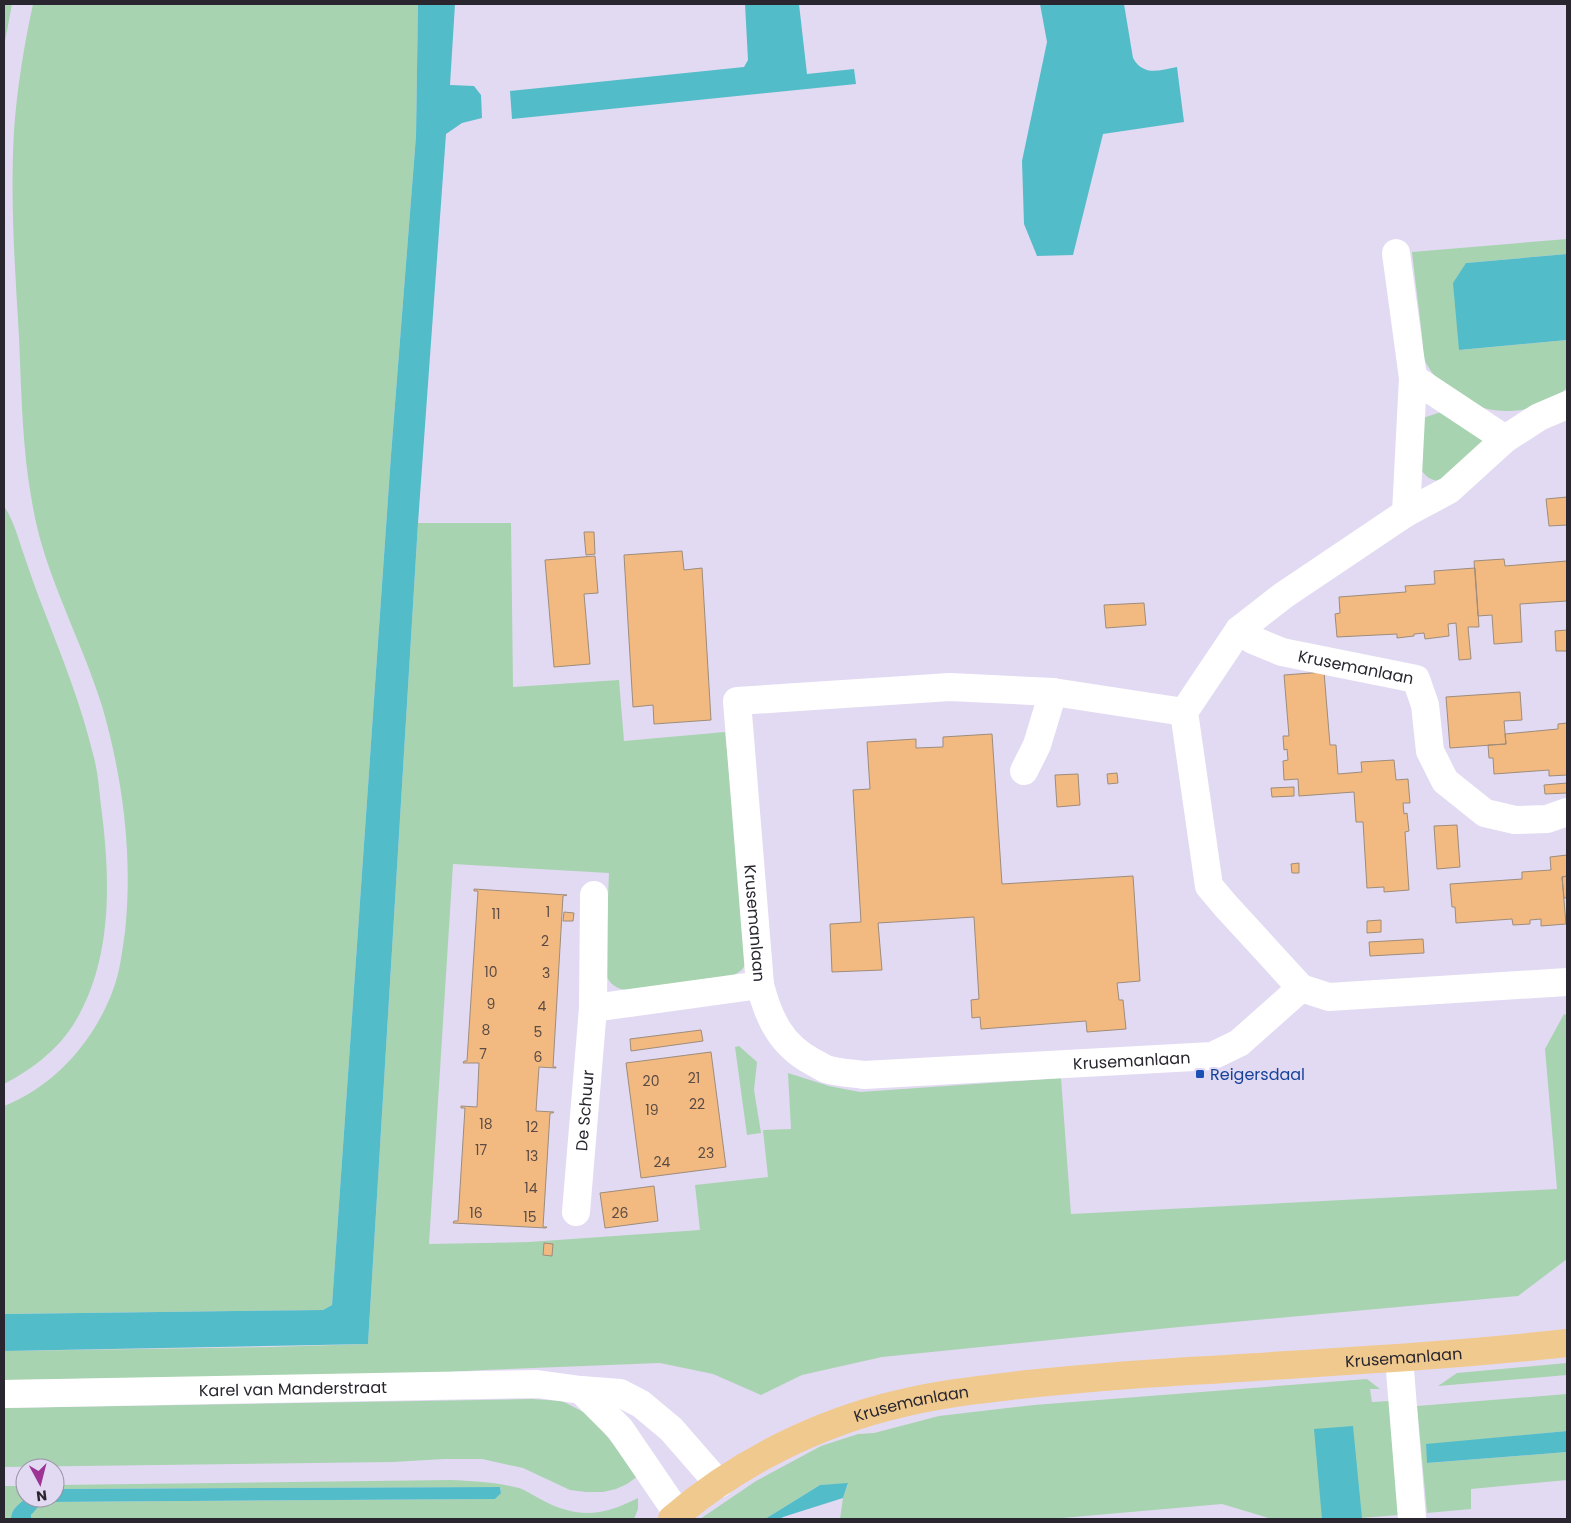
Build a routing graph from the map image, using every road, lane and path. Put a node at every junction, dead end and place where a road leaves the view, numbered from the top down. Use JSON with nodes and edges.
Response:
{"nodes":[{"id":1,"x":1396,"y":253,"type":"dead end"},
{"id":2,"x":1413,"y":378,"type":"junction"},
{"id":3,"x":1567,"y":405,"type":"edge"},
{"id":4,"x":1506,"y":439,"type":"junction"},
{"id":5,"x":1406,"y":513,"type":"junction"},
{"id":6,"x":1240,"y":630,"type":"junction"},
{"id":7,"x":1054,"y":692,"type":"junction"},
{"id":8,"x":1184,"y":712,"type":"junction"},
{"id":9,"x":1024,"y":772,"type":"dead end"},
{"id":10,"x":1567,"y":812,"type":"edge"},
{"id":11,"x":594,"y":895,"type":"dead end"},
{"id":12,"x":1567,"y":982,"type":"edge"},
{"id":13,"x":760,"y":985,"type":"junction"},
{"id":14,"x":1301,"y":988,"type":"junction"},
{"id":15,"x":593,"y":1008,"type":"junction"},
{"id":16,"x":576,"y":1212,"type":"dead end"},
{"id":17,"x":1567,"y":1343,"type":"edge"},
{"id":18,"x":1399,"y":1358,"type":"junction"},
{"id":19,"x":581,"y":1390,"type":"junction"},
{"id":20,"x":4,"y":1394,"type":"edge"},
{"id":21,"x":719,"y":1484,"type":"junction"},
{"id":22,"x":675,"y":1517,"type":"edge"},
{"id":23,"x":1412,"y":1519,"type":"edge"}],
"edges":[{"from":1,"to":2,"type":"street"},
{"from":2,"to":4,"type":"street"},
{"from":2,"to":5,"type":"street"},
{"from":3,"to":4,"type":"street"},
{"from":4,"to":5,"type":"street"},
{"from":5,"to":6,"type":"street"},
{"from":6,"to":8,"type":"street"},
{"from":6,"to":10,"type":"street","name":"Krusemanlaan"},
{"from":7,"to":8,"type":"street","name":"Krusemanlaan"},
{"from":7,"to":9,"type":"street"},
{"from":7,"to":13,"type":"street","name":"Krusemanlaan"},
{"from":8,"to":14,"type":"street"},
{"from":11,"to":15,"type":"street","name":"De Schuur"},
{"from":12,"to":14,"type":"street"},
{"from":13,"to":14,"type":"street","name":"Krusemanlaan"},
{"from":13,"to":15,"type":"street"},
{"from":15,"to":16,"type":"street","name":"De Schuur"},
{"from":17,"to":18,"type":"main road","name":"Krusemanlaan"},
{"from":18,"to":21,"type":"main road","name":"Krusemanlaan"},
{"from":18,"to":23,"type":"street"},
{"from":19,"to":20,"type":"street","name":"Karel van Manderstraat"},
{"from":19,"to":21,"type":"street","name":"Karel van Manderstraat"},
{"from":19,"to":22,"type":"street"},
{"from":21,"to":22,"type":"main road","name":"Krusemanlaan"}]}
